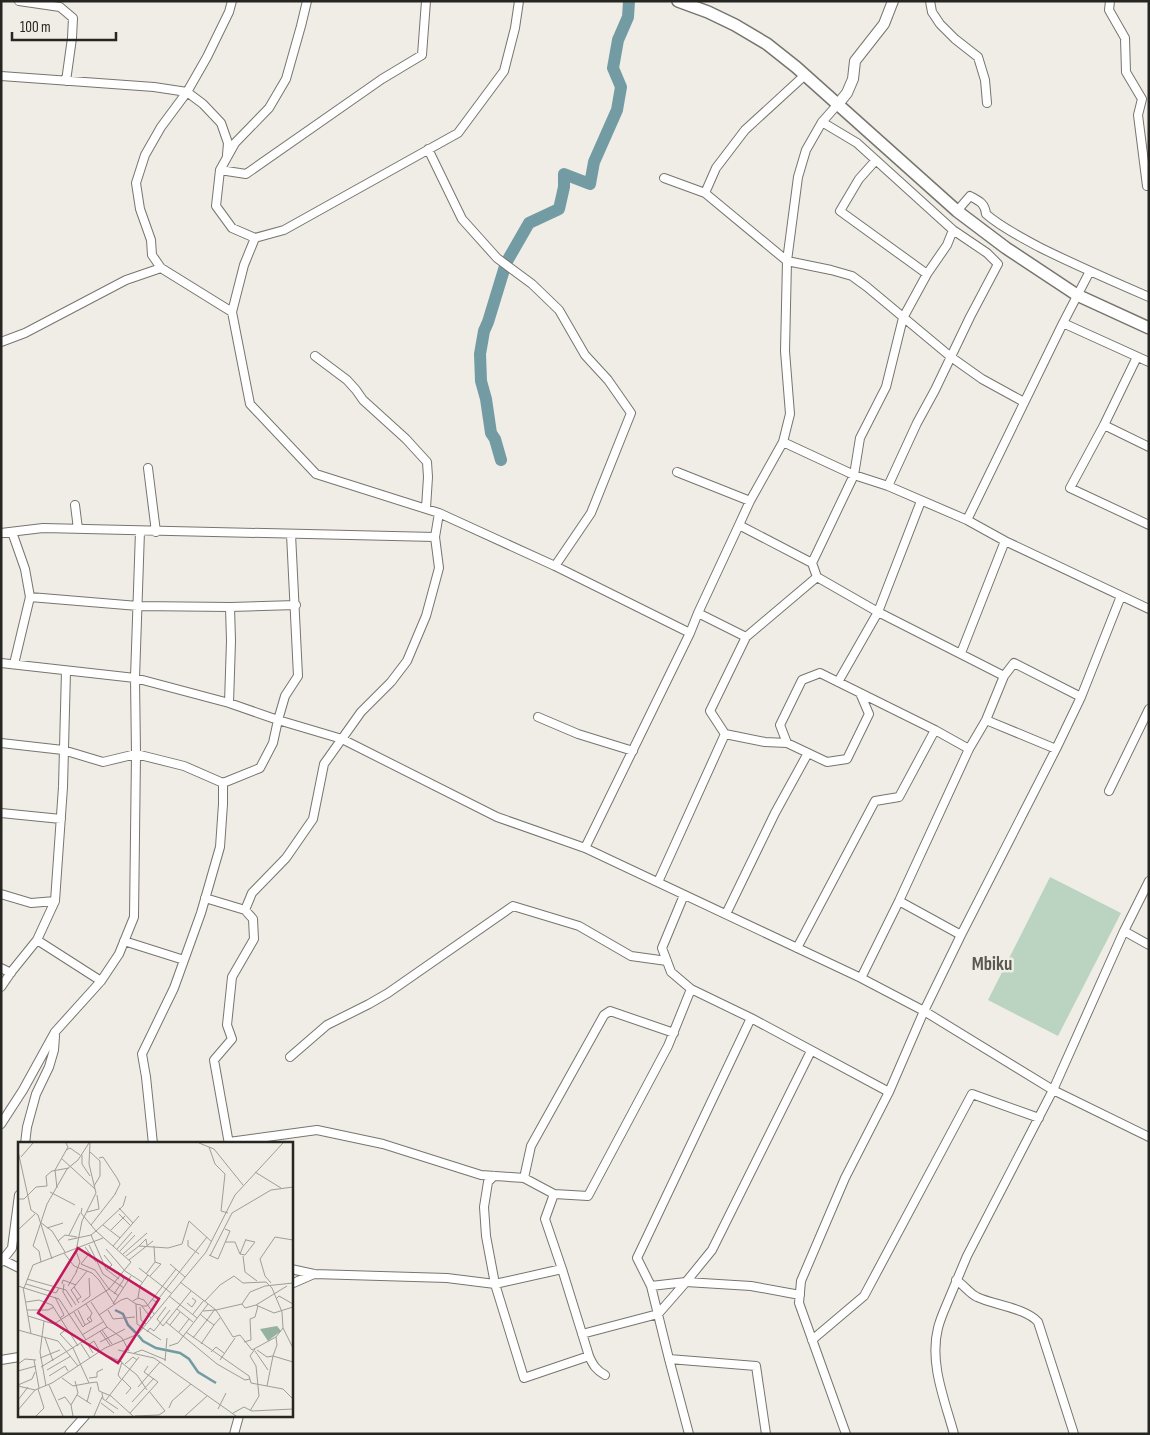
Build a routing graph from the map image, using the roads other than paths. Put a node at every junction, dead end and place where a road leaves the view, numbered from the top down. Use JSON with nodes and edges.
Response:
{"nodes":[{"id":1,"x":19,"y":1,"type":"edge"},
{"id":2,"x":232,"y":1,"type":"edge"},
{"id":3,"x":306,"y":1,"type":"edge"},
{"id":4,"x":426,"y":1,"type":"edge"},
{"id":5,"x":519,"y":1,"type":"edge"},
{"id":6,"x":678,"y":1,"type":"edge"},
{"id":7,"x":893,"y":1,"type":"edge"},
{"id":8,"x":930,"y":1,"type":"edge"},
{"id":9,"x":1110,"y":1,"type":"edge"},
{"id":10,"x":805,"y":75,"type":"junction"},
{"id":11,"x":1,"y":76,"type":"edge"},
{"id":12,"x":66,"y":81,"type":"junction"},
{"id":13,"x":187,"y":92,"type":"junction"},
{"id":14,"x":838,"y":104,"type":"junction"},
{"id":15,"x":987,"y":104,"type":"dead end"},
{"id":16,"x":822,"y":122,"type":"junction"},
{"id":17,"x":428,"y":149,"type":"junction"},
{"id":18,"x":227,"y":157,"type":"junction"},
{"id":19,"x":876,"y":160,"type":"junction"},
{"id":20,"x":220,"y":170,"type":"junction"},
{"id":21,"x":664,"y":178,"type":"dead end"},
{"id":22,"x":1147,"y":186,"type":"dead end"},
{"id":23,"x":705,"y":193,"type":"junction"},
{"id":24,"x":957,"y":211,"type":"junction"},
{"id":25,"x":953,"y":230,"type":"junction"},
{"id":26,"x":255,"y":238,"type":"junction"},
{"id":27,"x":787,"y":260,"type":"junction"},
{"id":28,"x":161,"y":268,"type":"junction"},
{"id":29,"x":1090,"y":271,"type":"junction"},
{"id":30,"x":927,"y":274,"type":"junction"},
{"id":31,"x":1077,"y":295,"type":"junction"},
{"id":32,"x":1149,"y":297,"type":"edge"},
{"id":33,"x":232,"y":312,"type":"junction"},
{"id":34,"x":903,"y":318,"type":"junction"},
{"id":35,"x":1063,"y":323,"type":"junction"},
{"id":36,"x":1149,"y":328,"type":"edge"},
{"id":37,"x":1,"y":342,"type":"edge"},
{"id":38,"x":315,"y":356,"type":"dead end"},
{"id":39,"x":952,"y":357,"type":"junction"},
{"id":40,"x":1138,"y":357,"type":"junction"},
{"id":41,"x":1149,"y":362,"type":"edge"},
{"id":42,"x":1024,"y":402,"type":"junction"},
{"id":43,"x":1104,"y":425,"type":"junction"},
{"id":44,"x":783,"y":442,"type":"junction"},
{"id":45,"x":1149,"y":447,"type":"edge"},
{"id":46,"x":148,"y":468,"type":"dead end"},
{"id":47,"x":677,"y":472,"type":"dead end"},
{"id":48,"x":854,"y":475,"type":"junction"},
{"id":49,"x":888,"y":486,"type":"junction"},
{"id":50,"x":750,"y":500,"type":"junction"},
{"id":51,"x":921,"y":501,"type":"junction"},
{"id":52,"x":75,"y":505,"type":"dead end"},
{"id":53,"x":426,"y":508,"type":"junction"},
{"id":54,"x":439,"y":513,"type":"junction"},
{"id":55,"x":966,"y":520,"type":"junction"},
{"id":56,"x":740,"y":525,"type":"junction"},
{"id":57,"x":1149,"y":525,"type":"edge"},
{"id":58,"x":78,"y":529,"type":"junction"},
{"id":59,"x":140,"y":531,"type":"junction"},
{"id":60,"x":12,"y":532,"type":"junction"},
{"id":61,"x":156,"y":532,"type":"junction"},
{"id":62,"x":1,"y":533,"type":"edge"},
{"id":63,"x":291,"y":534,"type":"junction"},
{"id":64,"x":434,"y":537,"type":"junction"},
{"id":65,"x":1005,"y":541,"type":"junction"},
{"id":66,"x":812,"y":563,"type":"junction"},
{"id":67,"x":555,"y":566,"type":"junction"},
{"id":68,"x":817,"y":577,"type":"junction"},
{"id":69,"x":1122,"y":596,"type":"junction"},
{"id":70,"x":30,"y":597,"type":"junction"},
{"id":71,"x":296,"y":605,"type":"junction"},
{"id":72,"x":138,"y":606,"type":"junction"},
{"id":73,"x":230,"y":607,"type":"junction"},
{"id":74,"x":1149,"y":609,"type":"edge"},
{"id":75,"x":878,"y":612,"type":"junction"},
{"id":76,"x":698,"y":613,"type":"junction"},
{"id":77,"x":690,"y":633,"type":"junction"},
{"id":78,"x":746,"y":638,"type":"junction"},
{"id":79,"x":961,"y":654,"type":"junction"},
{"id":80,"x":1,"y":663,"type":"edge"},
{"id":81,"x":14,"y":664,"type":"junction"},
{"id":82,"x":66,"y":670,"type":"junction"},
{"id":83,"x":1004,"y":676,"type":"junction"},
{"id":84,"x":134,"y":678,"type":"junction"},
{"id":85,"x":838,"y":682,"type":"junction"},
{"id":86,"x":860,"y":693,"type":"junction"},
{"id":87,"x":1081,"y":697,"type":"junction"},
{"id":88,"x":229,"y":703,"type":"junction"},
{"id":89,"x":1149,"y":709,"type":"edge"},
{"id":90,"x":538,"y":717,"type":"dead end"},
{"id":91,"x":278,"y":720,"type":"junction"},
{"id":92,"x":986,"y":720,"type":"junction"},
{"id":93,"x":935,"y":730,"type":"junction"},
{"id":94,"x":725,"y":734,"type":"junction"},
{"id":95,"x":342,"y":738,"type":"junction"},
{"id":96,"x":1,"y":743,"type":"edge"},
{"id":97,"x":787,"y":743,"type":"junction"},
{"id":98,"x":969,"y":749,"type":"junction"},
{"id":99,"x":1056,"y":749,"type":"junction"},
{"id":100,"x":63,"y":750,"type":"junction"},
{"id":101,"x":633,"y":751,"type":"junction"},
{"id":102,"x":808,"y":753,"type":"junction"},
{"id":103,"x":136,"y":754,"type":"junction"},
{"id":104,"x":223,"y":783,"type":"junction"},
{"id":105,"x":1109,"y":791,"type":"dead end"},
{"id":106,"x":1,"y":813,"type":"edge"},
{"id":107,"x":61,"y":819,"type":"junction"},
{"id":108,"x":585,"y":848,"type":"junction"},
{"id":109,"x":1149,"y":881,"type":"edge"},
{"id":110,"x":658,"y":882,"type":"junction"},
{"id":111,"x":1,"y":894,"type":"edge"},
{"id":112,"x":684,"y":895,"type":"junction"},
{"id":113,"x":205,"y":898,"type":"junction"},
{"id":114,"x":55,"y":901,"type":"junction"},
{"id":115,"x":899,"y":901,"type":"junction"},
{"id":116,"x":245,"y":910,"type":"junction"},
{"id":117,"x":726,"y":914,"type":"junction"},
{"id":118,"x":1124,"y":931,"type":"junction"},
{"id":119,"x":961,"y":935,"type":"junction"},
{"id":120,"x":37,"y":940,"type":"junction"},
{"id":121,"x":124,"y":941,"type":"junction"},
{"id":122,"x":1149,"y":945,"type":"edge"},
{"id":123,"x":797,"y":948,"type":"junction"},
{"id":124,"x":184,"y":960,"type":"junction"},
{"id":125,"x":667,"y":962,"type":"junction"},
{"id":126,"x":1,"y":968,"type":"edge"},
{"id":127,"x":11,"y":973,"type":"junction"},
{"id":128,"x":861,"y":978,"type":"junction"},
{"id":129,"x":100,"y":981,"type":"junction"},
{"id":130,"x":1,"y":987,"type":"edge"},
{"id":131,"x":691,"y":989,"type":"junction"},
{"id":132,"x":924,"y":1011,"type":"junction"},
{"id":133,"x":751,"y":1018,"type":"junction"},
{"id":134,"x":55,"y":1032,"type":"junction"},
{"id":135,"x":674,"y":1032,"type":"junction"},
{"id":136,"x":811,"y":1050,"type":"junction"},
{"id":137,"x":290,"y":1057,"type":"dead end"},
{"id":138,"x":1053,"y":1090,"type":"junction"},
{"id":139,"x":890,"y":1092,"type":"junction"},
{"id":140,"x":1039,"y":1118,"type":"junction"},
{"id":141,"x":1,"y":1124,"type":"edge"},
{"id":142,"x":1149,"y":1136,"type":"edge"},
{"id":143,"x":25,"y":1142,"type":"edge"},
{"id":144,"x":153,"y":1142,"type":"edge"},
{"id":145,"x":229,"y":1142,"type":"edge"},
{"id":146,"x":236,"y":1142,"type":"edge"},
{"id":147,"x":494,"y":1176,"type":"junction"},
{"id":148,"x":524,"y":1178,"type":"junction"},
{"id":149,"x":554,"y":1194,"type":"junction"},
{"id":150,"x":18,"y":1203,"type":"edge"},
{"id":151,"x":2,"y":1261,"type":"edge"},
{"id":152,"x":18,"y":1268,"type":"edge"},
{"id":153,"x":292,"y":1269,"type":"edge"},
{"id":154,"x":562,"y":1269,"type":"junction"},
{"id":155,"x":314,"y":1274,"type":"junction"},
{"id":156,"x":956,"y":1280,"type":"junction"},
{"id":157,"x":686,"y":1282,"type":"junction"},
{"id":158,"x":292,"y":1284,"type":"edge"},
{"id":159,"x":496,"y":1284,"type":"junction"},
{"id":160,"x":651,"y":1286,"type":"junction"},
{"id":161,"x":800,"y":1295,"type":"junction"},
{"id":162,"x":658,"y":1314,"type":"junction"},
{"id":163,"x":582,"y":1334,"type":"junction"},
{"id":164,"x":812,"y":1340,"type":"junction"},
{"id":165,"x":18,"y":1356,"type":"edge"},
{"id":166,"x":589,"y":1356,"type":"junction"},
{"id":167,"x":669,"y":1359,"type":"junction"},
{"id":168,"x":1,"y":1360,"type":"edge"},
{"id":169,"x":605,"y":1376,"type":"dead end"},
{"id":170,"x":83,"y":1418,"type":"edge"},
{"id":171,"x":238,"y":1418,"type":"edge"},
{"id":172,"x":69,"y":1434,"type":"edge"},
{"id":173,"x":234,"y":1434,"type":"edge"},
{"id":174,"x":689,"y":1434,"type":"edge"},
{"id":175,"x":766,"y":1434,"type":"edge"},
{"id":176,"x":846,"y":1434,"type":"edge"},
{"id":177,"x":954,"y":1434,"type":"edge"},
{"id":178,"x":1074,"y":1434,"type":"edge"}],
"edges":[{"from":1,"to":12,"type":"street"},
{"from":2,"to":13,"type":"street"},
{"from":3,"to":18,"type":"street"},
{"from":4,"to":20,"type":"street"},
{"from":5,"to":17,"type":"street"},
{"from":6,"to":10,"type":"main road"},
{"from":7,"to":14,"type":"street"},
{"from":8,"to":15,"type":"street"},
{"from":9,"to":22,"type":"street"},
{"from":10,"to":14,"type":"main road"},
{"from":10,"to":23,"type":"street"},
{"from":11,"to":12,"type":"street"},
{"from":12,"to":13,"type":"street"},
{"from":13,"to":18,"type":"street"},
{"from":13,"to":28,"type":"street"},
{"from":14,"to":16,"type":"street"},
{"from":14,"to":24,"type":"main road"},
{"from":16,"to":19,"type":"street"},
{"from":16,"to":27,"type":"street"},
{"from":17,"to":26,"type":"street"},
{"from":17,"to":67,"type":"street"},
{"from":18,"to":20,"type":"street"},
{"from":19,"to":25,"type":"street"},
{"from":19,"to":30,"type":"street"},
{"from":20,"to":26,"type":"street"},
{"from":21,"to":23,"type":"street"},
{"from":23,"to":27,"type":"street"},
{"from":24,"to":29,"type":"street"},
{"from":24,"to":31,"type":"main road"},
{"from":25,"to":30,"type":"street"},
{"from":25,"to":39,"type":"street"},
{"from":26,"to":33,"type":"street"},
{"from":27,"to":34,"type":"street"},
{"from":27,"to":44,"type":"street"},
{"from":28,"to":33,"type":"street"},
{"from":28,"to":37,"type":"street"},
{"from":29,"to":31,"type":"street"},
{"from":29,"to":32,"type":"street"},
{"from":30,"to":34,"type":"street"},
{"from":31,"to":35,"type":"street"},
{"from":31,"to":36,"type":"main road"},
{"from":33,"to":53,"type":"street"},
{"from":34,"to":39,"type":"street"},
{"from":34,"to":48,"type":"street"},
{"from":35,"to":40,"type":"street"},
{"from":35,"to":42,"type":"street"},
{"from":38,"to":53,"type":"street"},
{"from":39,"to":42,"type":"street"},
{"from":39,"to":49,"type":"street"},
{"from":40,"to":41,"type":"street"},
{"from":40,"to":43,"type":"street"},
{"from":42,"to":55,"type":"street"},
{"from":43,"to":45,"type":"street"},
{"from":43,"to":57,"type":"street"},
{"from":44,"to":48,"type":"street"},
{"from":44,"to":50,"type":"street"},
{"from":46,"to":61,"type":"street"},
{"from":47,"to":50,"type":"street"},
{"from":48,"to":49,"type":"street"},
{"from":48,"to":66,"type":"street"},
{"from":49,"to":51,"type":"street"},
{"from":50,"to":56,"type":"street"},
{"from":51,"to":55,"type":"street"},
{"from":51,"to":75,"type":"street"},
{"from":52,"to":58,"type":"street"},
{"from":53,"to":54,"type":"street"},
{"from":54,"to":64,"type":"street"},
{"from":54,"to":67,"type":"street"},
{"from":55,"to":65,"type":"street"},
{"from":56,"to":66,"type":"street"},
{"from":56,"to":76,"type":"street"},
{"from":58,"to":59,"type":"street"},
{"from":58,"to":60,"type":"street"},
{"from":59,"to":61,"type":"street"},
{"from":59,"to":72,"type":"street"},
{"from":60,"to":62,"type":"street"},
{"from":60,"to":70,"type":"street"},
{"from":61,"to":63,"type":"street"},
{"from":63,"to":64,"type":"street"},
{"from":63,"to":71,"type":"street"},
{"from":64,"to":95,"type":"street"},
{"from":65,"to":69,"type":"street"},
{"from":65,"to":79,"type":"street"},
{"from":66,"to":68,"type":"street"},
{"from":67,"to":77,"type":"street"},
{"from":68,"to":75,"type":"street"},
{"from":68,"to":78,"type":"street"},
{"from":69,"to":74,"type":"street"},
{"from":69,"to":87,"type":"street"},
{"from":70,"to":72,"type":"street"},
{"from":70,"to":81,"type":"street"},
{"from":71,"to":73,"type":"street"},
{"from":71,"to":91,"type":"street"},
{"from":72,"to":73,"type":"street"},
{"from":72,"to":84,"type":"street"},
{"from":73,"to":88,"type":"street"},
{"from":75,"to":79,"type":"street"},
{"from":75,"to":85,"type":"street"},
{"from":76,"to":77,"type":"street"},
{"from":76,"to":78,"type":"street"},
{"from":77,"to":101,"type":"street"},
{"from":78,"to":94,"type":"street"},
{"from":79,"to":83,"type":"street"},
{"from":80,"to":81,"type":"street"},
{"from":81,"to":82,"type":"street"},
{"from":82,"to":84,"type":"street"},
{"from":82,"to":100,"type":"street"},
{"from":83,"to":87,"type":"street"},
{"from":83,"to":92,"type":"street"},
{"from":84,"to":88,"type":"street"},
{"from":84,"to":103,"type":"street"},
{"from":85,"to":86,"type":"street"},
{"from":85,"to":97,"type":"street"},
{"from":86,"to":93,"type":"street"},
{"from":86,"to":102,"type":"street"},
{"from":87,"to":99,"type":"street"},
{"from":88,"to":91,"type":"street"},
{"from":89,"to":105,"type":"street"},
{"from":90,"to":101,"type":"street"},
{"from":91,"to":95,"type":"street"},
{"from":91,"to":104,"type":"street"},
{"from":92,"to":98,"type":"street"},
{"from":92,"to":99,"type":"street"},
{"from":93,"to":98,"type":"street"},
{"from":93,"to":123,"type":"street"},
{"from":94,"to":97,"type":"street"},
{"from":94,"to":110,"type":"street"},
{"from":95,"to":108,"type":"street"},
{"from":95,"to":116,"type":"street"},
{"from":96,"to":100,"type":"street"},
{"from":97,"to":102,"type":"street"},
{"from":98,"to":115,"type":"street"},
{"from":99,"to":119,"type":"street"},
{"from":100,"to":103,"type":"street"},
{"from":100,"to":107,"type":"street"},
{"from":101,"to":108,"type":"street"},
{"from":102,"to":117,"type":"street"},
{"from":103,"to":104,"type":"street"},
{"from":103,"to":121,"type":"street"},
{"from":104,"to":113,"type":"street"},
{"from":106,"to":107,"type":"street"},
{"from":107,"to":114,"type":"street"},
{"from":108,"to":110,"type":"street"},
{"from":109,"to":118,"type":"street"},
{"from":110,"to":112,"type":"street"},
{"from":111,"to":114,"type":"street"},
{"from":112,"to":117,"type":"street"},
{"from":112,"to":125,"type":"street"},
{"from":113,"to":116,"type":"street"},
{"from":113,"to":124,"type":"street"},
{"from":114,"to":120,"type":"street"},
{"from":115,"to":119,"type":"street"},
{"from":115,"to":128,"type":"street"},
{"from":116,"to":145,"type":"street"},
{"from":117,"to":123,"type":"street"},
{"from":118,"to":122,"type":"street"},
{"from":118,"to":138,"type":"street"},
{"from":119,"to":132,"type":"street"},
{"from":120,"to":127,"type":"street"},
{"from":120,"to":129,"type":"street"},
{"from":121,"to":124,"type":"street"},
{"from":121,"to":129,"type":"street"},
{"from":123,"to":128,"type":"street"},
{"from":124,"to":144,"type":"street"},
{"from":125,"to":131,"type":"street"},
{"from":125,"to":137,"type":"street"},
{"from":126,"to":127,"type":"street"},
{"from":127,"to":130,"type":"street"},
{"from":128,"to":132,"type":"street"},
{"from":129,"to":134,"type":"street"},
{"from":131,"to":133,"type":"street"},
{"from":131,"to":135,"type":"street"},
{"from":132,"to":138,"type":"street"},
{"from":132,"to":139,"type":"street"},
{"from":133,"to":136,"type":"street"},
{"from":133,"to":160,"type":"street"},
{"from":134,"to":141,"type":"street"},
{"from":134,"to":143,"type":"street"},
{"from":135,"to":148,"type":"street"},
{"from":135,"to":149,"type":"street"},
{"from":136,"to":139,"type":"street"},
{"from":136,"to":157,"type":"street"},
{"from":138,"to":140,"type":"street"},
{"from":138,"to":142,"type":"street"},
{"from":139,"to":161,"type":"street"},
{"from":140,"to":156,"type":"street"},
{"from":140,"to":164,"type":"street"},
{"from":146,"to":147,"type":"street"},
{"from":147,"to":148,"type":"street"},
{"from":147,"to":159,"type":"street"},
{"from":148,"to":149,"type":"street"},
{"from":149,"to":154,"type":"street"},
{"from":150,"to":151,"type":"street"},
{"from":151,"to":152,"type":"street"},
{"from":153,"to":155,"type":"street"},
{"from":154,"to":159,"type":"street"},
{"from":154,"to":163,"type":"street"},
{"from":155,"to":158,"type":"street"},
{"from":155,"to":159,"type":"street"},
{"from":156,"to":177,"type":"street"},
{"from":156,"to":178,"type":"street"},
{"from":157,"to":160,"type":"street"},
{"from":157,"to":161,"type":"street"},
{"from":157,"to":162,"type":"street"},
{"from":159,"to":166,"type":"street"},
{"from":160,"to":162,"type":"street"},
{"from":161,"to":164,"type":"street"},
{"from":162,"to":163,"type":"street"},
{"from":162,"to":167,"type":"street"},
{"from":163,"to":166,"type":"street"},
{"from":164,"to":176,"type":"street"},
{"from":165,"to":168,"type":"street"},
{"from":166,"to":169,"type":"street"},
{"from":167,"to":174,"type":"street"},
{"from":167,"to":175,"type":"street"},
{"from":170,"to":172,"type":"street"},
{"from":171,"to":173,"type":"street"}]}
